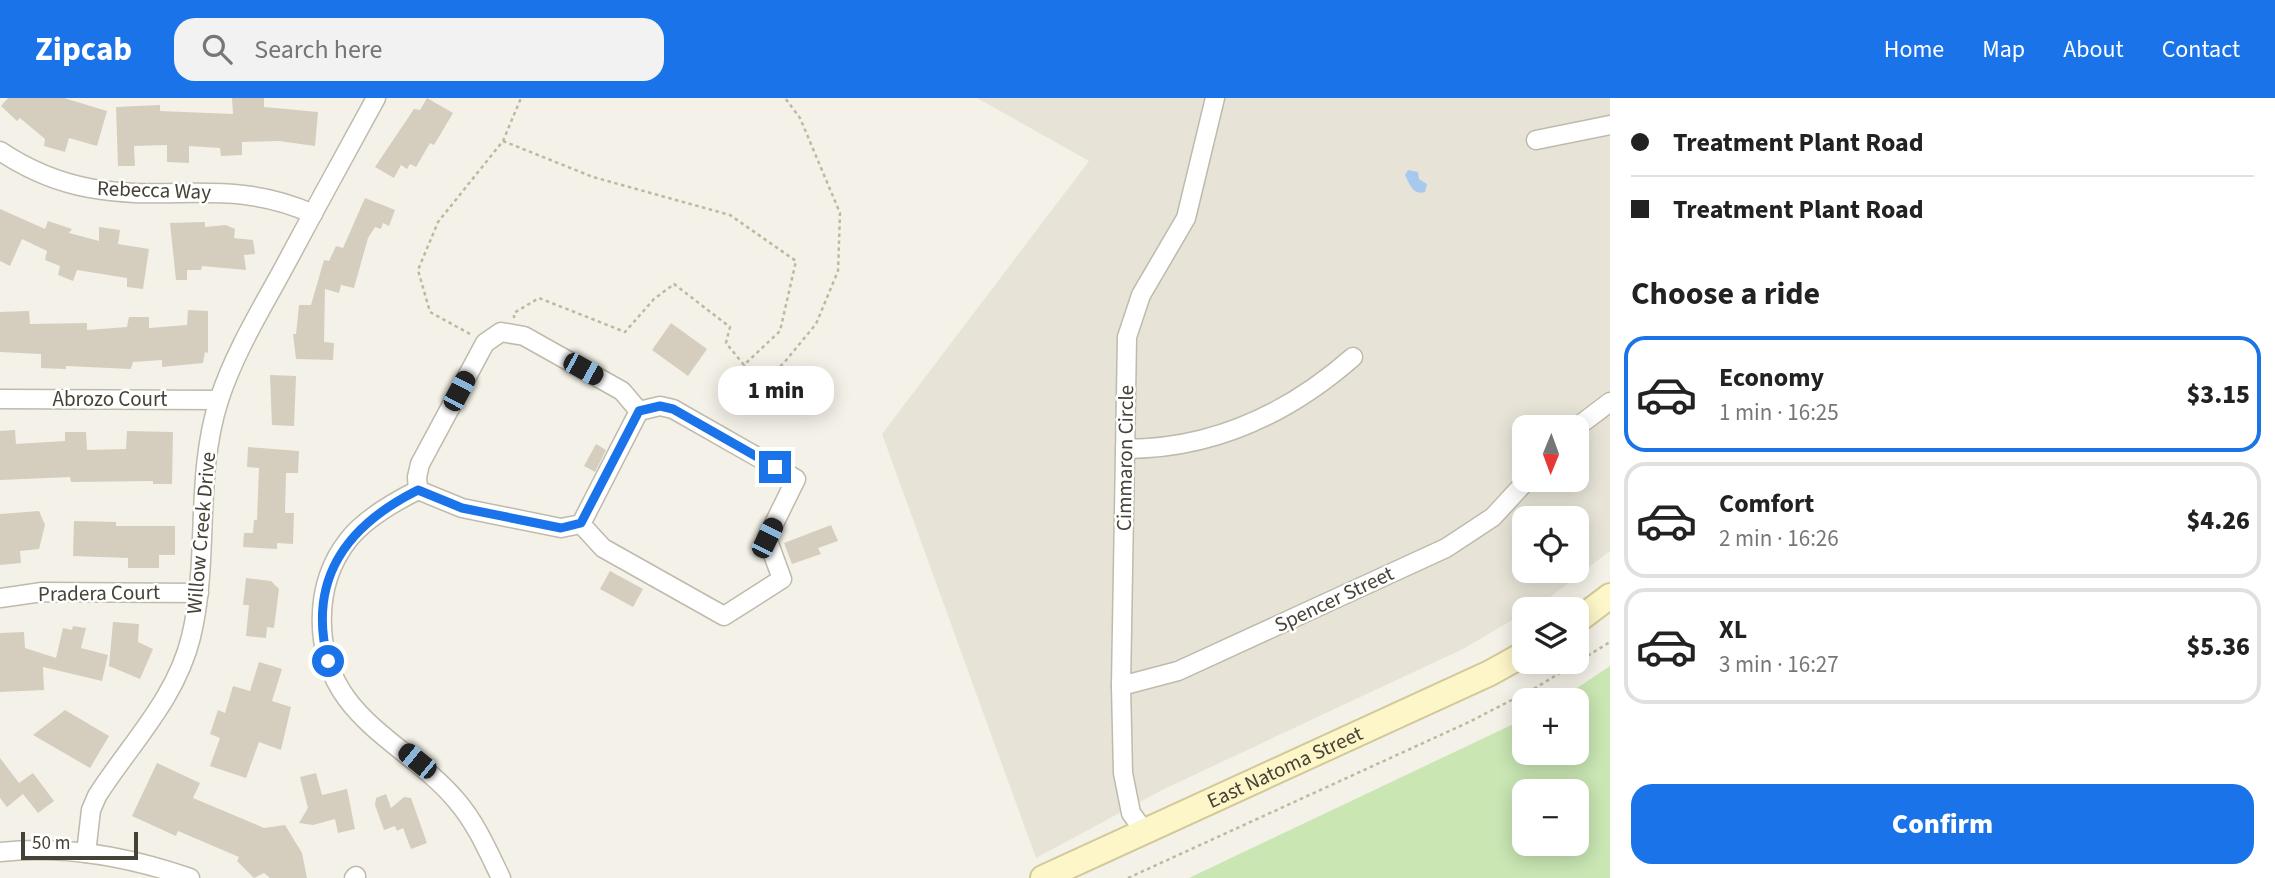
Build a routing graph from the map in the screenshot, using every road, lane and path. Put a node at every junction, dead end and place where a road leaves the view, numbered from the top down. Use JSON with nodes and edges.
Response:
{"nodes":[{"id":1,"x":376,"y":98,"type":"edge"},
{"id":2,"x":521,"y":98,"type":"edge"},
{"id":3,"x":785,"y":98,"type":"edge"},
{"id":4,"x":1215,"y":98,"type":"edge"},
{"id":5,"x":1610,"y":125,"type":"edge"},
{"id":6,"x":1536,"y":140,"type":"dead end"},
{"id":7,"x":503,"y":141,"type":"junction"},
{"id":8,"x":0,"y":151,"type":"edge"},
{"id":9,"x":313,"y":214,"type":"junction"},
{"id":10,"x":513,"y":332,"type":"junction"},
{"id":11,"x":485,"y":343,"type":"junction"},
{"id":12,"x":1353,"y":357,"type":"dead end"},
{"id":13,"x":744,"y":365,"type":"junction"},
{"id":14,"x":0,"y":399,"type":"edge"},
{"id":15,"x":219,"y":400,"type":"junction"},
{"id":16,"x":1610,"y":402,"type":"edge"},
{"id":17,"x":639,"y":411,"type":"junction"},
{"id":18,"x":1589,"y":418,"type":"edge"},
{"id":19,"x":1125,"y":449,"type":"junction"},
{"id":20,"x":418,"y":490,"type":"junction"},
{"id":21,"x":1516,"y":492,"type":"edge"},
{"id":22,"x":581,"y":523,"type":"junction"},
{"id":23,"x":199,"y":593,"type":"junction"},
{"id":24,"x":1610,"y":596,"type":"edge"},
{"id":25,"x":0,"y":598,"type":"edge"},
{"id":26,"x":1589,"y":612,"type":"edge"},
{"id":27,"x":1610,"y":642,"type":"edge"},
{"id":28,"x":1512,"y":661,"type":"edge"},
{"id":29,"x":1121,"y":686,"type":"junction"},
{"id":30,"x":1144,"y":831,"type":"junction"},
{"id":31,"x":0,"y":852,"type":"edge"},
{"id":32,"x":86,"y":853,"type":"junction"},
{"id":33,"x":190,"y":878,"type":"edge"},
{"id":34,"x":501,"y":878,"type":"edge"},
{"id":35,"x":1043,"y":878,"type":"edge"},
{"id":36,"x":1128,"y":878,"type":"edge"}],
"edges":[{"from":1,"to":9,"type":"street","name":"Willow Creek Drive"},
{"from":2,"to":7,"type":"path"},
{"from":3,"to":13,"type":"path"},
{"from":4,"to":19,"type":"street","name":"Cimmaron Circle"},
{"from":5,"to":6,"type":"street"},
{"from":7,"to":11,"type":"path"},
{"from":7,"to":13,"type":"path"},
{"from":8,"to":9,"type":"street","name":"Rebecca Way"},
{"from":9,"to":15,"type":"street","name":"Willow Creek Drive"},
{"from":10,"to":11,"type":"street"},
{"from":10,"to":13,"type":"path"},
{"from":10,"to":17,"type":"street"},
{"from":11,"to":20,"type":"street"},
{"from":12,"to":19,"type":"street"},
{"from":14,"to":15,"type":"street","name":"Abrozo Court"},
{"from":15,"to":23,"type":"street","name":"Willow Creek Drive"},
{"from":16,"to":18,"type":"street"},
{"from":17,"to":22,"type":"street"},
{"from":17,"to":22,"type":"street"},
{"from":19,"to":29,"type":"street","name":"Cimmaron Circle"},
{"from":20,"to":22,"type":"street"},
{"from":20,"to":34,"type":"street"},
{"from":21,"to":29,"type":"street","name":"Spencer Street"},
{"from":23,"to":25,"type":"street","name":"Pradera Court"},
{"from":23,"to":32,"type":"street","name":"Willow Creek Drive"},
{"from":24,"to":26,"type":"main road"},
{"from":27,"to":36,"type":"path"},
{"from":28,"to":30,"type":"main road","name":"East Natoma Street"},
{"from":29,"to":30,"type":"street","name":"Cimmaron Circle"},
{"from":30,"to":35,"type":"main road","name":"East Natoma Street"},
{"from":31,"to":32,"type":"street"},
{"from":32,"to":33,"type":"street"}]}
